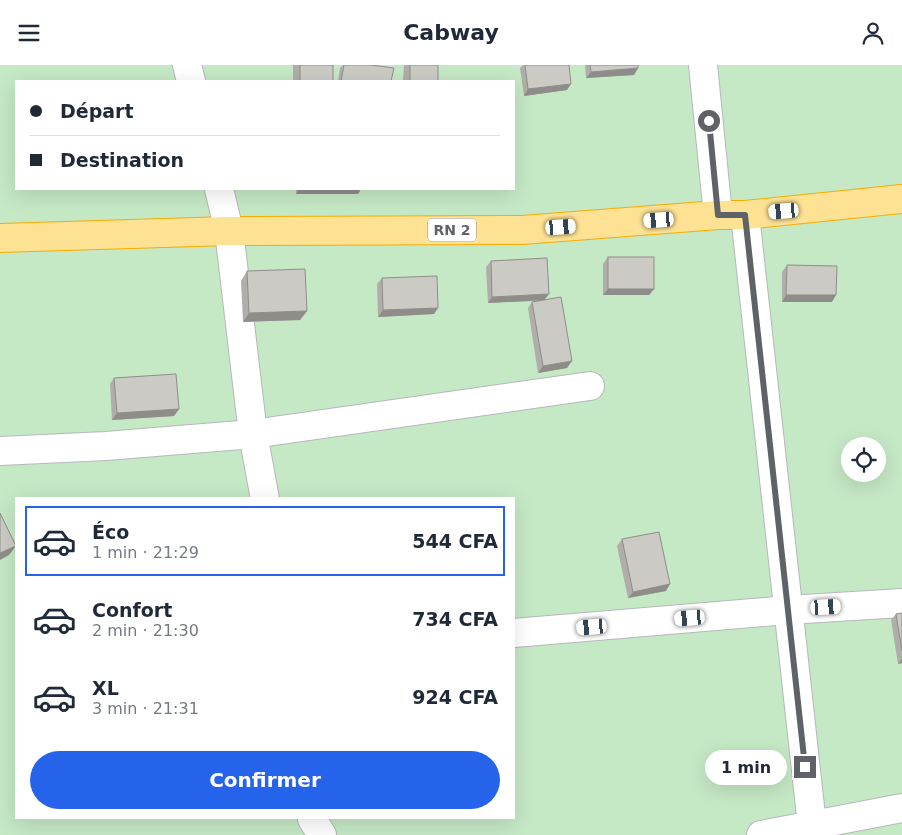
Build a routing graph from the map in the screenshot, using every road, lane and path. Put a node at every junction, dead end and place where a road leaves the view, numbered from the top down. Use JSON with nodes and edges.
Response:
{"nodes":[{"id":1,"x":187,"y":65,"type":"edge"},
{"id":2,"x":703,"y":65,"type":"edge"},
{"id":3,"x":191,"y":80,"type":"edge"},
{"id":4,"x":219,"y":190,"type":"edge"},
{"id":5,"x":902,"y":199,"type":"edge"},
{"id":6,"x":718,"y":215,"type":"junction"},
{"id":7,"x":745,"y":215,"type":"junction"},
{"id":8,"x":229,"y":231,"type":"junction"},
{"id":9,"x":0,"y":239,"type":"edge"},
{"id":10,"x":590,"y":386,"type":"dead end"},
{"id":11,"x":253,"y":434,"type":"junction"},
{"id":12,"x":0,"y":451,"type":"edge"},
{"id":13,"x":265,"y":497,"type":"edge"},
{"id":14,"x":902,"y":603,"type":"edge"},
{"id":15,"x":788,"y":610,"type":"junction"},
{"id":16,"x":515,"y":633,"type":"edge"},
{"id":17,"x":902,"y":808,"type":"edge"},
{"id":18,"x":312,"y":819,"type":"edge"},
{"id":19,"x":812,"y":825,"type":"junction"},
{"id":20,"x":322,"y":835,"type":"edge"},
{"id":21,"x":761,"y":835,"type":"edge"}],
"edges":[{"from":1,"to":3,"type":"street"},
{"from":2,"to":6,"type":"street"},
{"from":4,"to":8,"type":"street"},
{"from":5,"to":7,"type":"highway","number":"RN 2"},
{"from":6,"to":7,"type":"highway","number":"RN 2"},
{"from":6,"to":8,"type":"highway","number":"RN 2"},
{"from":7,"to":15,"type":"street"},
{"from":8,"to":9,"type":"highway","number":"RN 2"},
{"from":8,"to":11,"type":"street"},
{"from":10,"to":11,"type":"street"},
{"from":11,"to":12,"type":"street"},
{"from":11,"to":13,"type":"street"},
{"from":14,"to":15,"type":"street"},
{"from":15,"to":16,"type":"street"},
{"from":15,"to":19,"type":"street"},
{"from":17,"to":19,"type":"street"},
{"from":18,"to":20,"type":"street"},
{"from":19,"to":21,"type":"street"}]}
